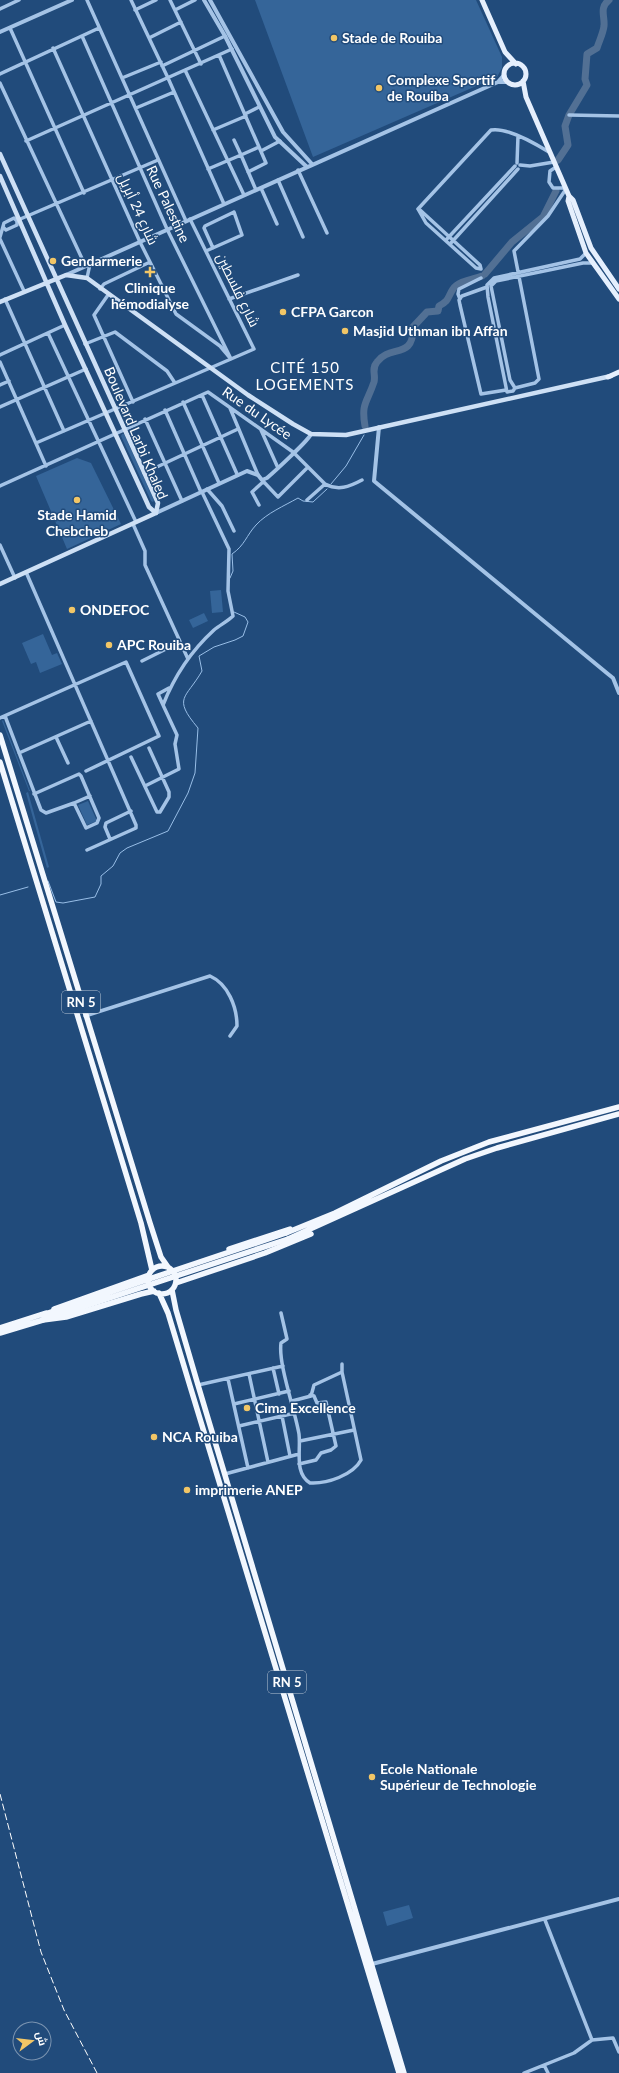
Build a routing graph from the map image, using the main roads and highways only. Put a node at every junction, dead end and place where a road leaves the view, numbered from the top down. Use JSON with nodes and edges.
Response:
{"nodes":[{"id":1,"x":482,"y":0,"type":"edge"},
{"id":2,"x":506,"y":52,"type":"junction"},
{"id":3,"x":516,"y":64,"type":"junction"},
{"id":4,"x":506,"y":68,"type":"junction"},
{"id":5,"x":523,"y":81,"type":"junction"},
{"id":6,"x":515,"y":85,"type":"junction"},
{"id":7,"x":526,"y":97,"type":"junction"},
{"id":8,"x":0,"y":154,"type":"edge"},
{"id":9,"x":0,"y":176,"type":"edge"},
{"id":10,"x":569,"y":196,"type":"junction"},
{"id":11,"x":55,"y":278,"type":"junction"},
{"id":12,"x":46,"y":282,"type":"junction"},
{"id":13,"x":619,"y":289,"type":"edge"},
{"id":14,"x":619,"y":299,"type":"edge"},
{"id":15,"x":2,"y":300,"type":"edge"},
{"id":16,"x":619,"y":373,"type":"edge"},
{"id":17,"x":608,"y":377,"type":"joint"},
{"id":18,"x":156,"y":513,"type":"junction"},
{"id":19,"x":0,"y":584,"type":"edge"},
{"id":20,"x":0,"y":735,"type":"edge"},
{"id":21,"x":7,"y":756,"type":"junction"},
{"id":22,"x":0,"y":758,"type":"edge"},
{"id":23,"x":0,"y":762,"type":"edge"},
{"id":24,"x":619,"y":1107,"type":"edge"},
{"id":25,"x":619,"y":1114,"type":"edge"},
{"id":26,"x":323,"y":1221,"type":"junction"},
{"id":27,"x":169,"y":1268,"type":"junction"},
{"id":28,"x":151,"y":1272,"type":"junction"},
{"id":29,"x":176,"y":1283,"type":"junction"},
{"id":30,"x":172,"y":1290,"type":"junction"},
{"id":31,"x":157,"y":1292,"type":"junction"},
{"id":32,"x":43,"y":1317,"type":"junction"},
{"id":33,"x":0,"y":1328,"type":"edge"},
{"id":34,"x":0,"y":1333,"type":"edge"},
{"id":35,"x":399,"y":2073,"type":"edge"},
{"id":36,"x":404,"y":2073,"type":"edge"}],
"edges":[{"from":1,"to":2,"type":"main road"},
{"from":2,"to":3,"type":"main road"},
{"from":2,"to":4,"type":"main road"},
{"from":3,"to":4,"type":"main road"},
{"from":3,"to":5,"type":"main road"},
{"from":4,"to":6,"type":"main road"},
{"from":5,"to":6,"type":"main road"},
{"from":5,"to":7,"type":"main road"},
{"from":6,"to":7,"type":"main road"},
{"from":7,"to":10,"type":"main road"},
{"from":8,"to":11,"type":"main road","name":"Boulevard Larbi Khaled"},
{"from":9,"to":12,"type":"main road","name":"Boulevard Larbi Khaled"},
{"from":10,"to":13,"type":"main road"},
{"from":10,"to":14,"type":"main road"},
{"from":11,"to":12,"type":"main road"},
{"from":11,"to":17,"type":"main road"},
{"from":11,"to":18,"type":"main road","name":"Boulevard Larbi Khaled"},
{"from":12,"to":15,"type":"main road"},
{"from":12,"to":18,"type":"main road","name":"Boulevard Larbi Khaled"},
{"from":16,"to":17,"type":"main road"},
{"from":18,"to":19,"type":"main road"},
{"from":20,"to":21,"type":"highway","number":"RN 5"},
{"from":21,"to":22,"type":"highway"},
{"from":21,"to":27,"type":"highway","number":"RN 5"},
{"from":23,"to":28,"type":"highway","number":"RN 5"},
{"from":24,"to":26,"type":"highway"},
{"from":25,"to":26,"type":"highway"},
{"from":26,"to":27,"type":"highway"},
{"from":26,"to":29,"type":"highway"},
{"from":26,"to":32,"type":"highway","bridge":true},
{"from":27,"to":28,"type":"highway"},
{"from":27,"to":29,"type":"highway"},
{"from":28,"to":31,"type":"highway"},
{"from":28,"to":32,"type":"highway"},
{"from":29,"to":30,"type":"highway"},
{"from":30,"to":31,"type":"highway"},
{"from":30,"to":36,"type":"highway","number":"RN 5"},
{"from":31,"to":32,"type":"highway"},
{"from":31,"to":35,"type":"highway","number":"RN 5"},
{"from":32,"to":33,"type":"highway"},
{"from":32,"to":34,"type":"highway"}]}
